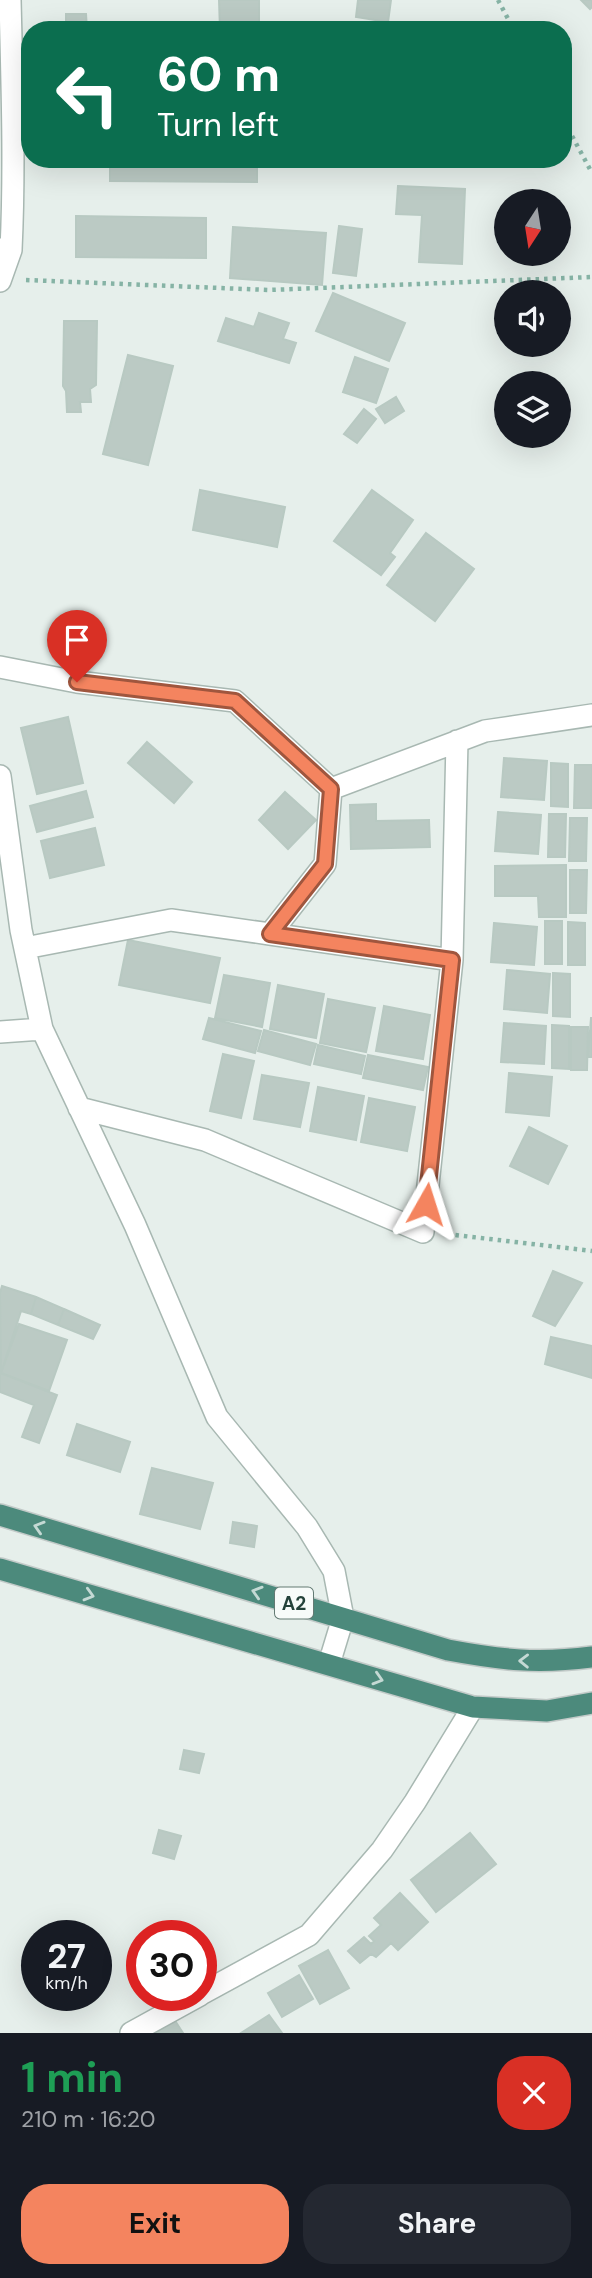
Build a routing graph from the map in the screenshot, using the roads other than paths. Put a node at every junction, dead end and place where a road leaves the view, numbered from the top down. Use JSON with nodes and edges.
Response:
{"nodes":[{"id":1,"x":10,"y":0,"type":"edge"},
{"id":2,"x":5,"y":249,"type":"edge"},
{"id":3,"x":0,"y":280,"type":"edge"},
{"id":4,"x":0,"y":667,"type":"edge"},
{"id":5,"x":592,"y":715,"type":"edge"},
{"id":6,"x":457,"y":741,"type":"junction"},
{"id":7,"x":0,"y":776,"type":"edge"},
{"id":8,"x":331,"y":789,"type":"junction"},
{"id":9,"x":270,"y":934,"type":"junction"},
{"id":10,"x":25,"y":948,"type":"junction"},
{"id":11,"x":452,"y":960,"type":"junction"},
{"id":12,"x":42,"y":1029,"type":"junction"},
{"id":13,"x":0,"y":1032,"type":"edge"},
{"id":14,"x":79,"y":1108,"type":"junction"},
{"id":15,"x":0,"y":1515,"type":"edge"},
{"id":16,"x":0,"y":1569,"type":"edge"},
{"id":17,"x":343,"y":1618,"type":"junction"},
{"id":18,"x":592,"y":1657,"type":"edge"},
{"id":19,"x":329,"y":1664,"type":"junction"},
{"id":20,"x":592,"y":1703,"type":"edge"},
{"id":21,"x":473,"y":1707,"type":"junction"},
{"id":22,"x":217,"y":1986,"type":"edge"},
{"id":23,"x":172,"y":2011,"type":"edge"},
{"id":24,"x":131,"y":2033,"type":"edge"}],
"edges":[{"from":1,"to":2,"type":"street"},
{"from":2,"to":3,"type":"street"},
{"from":4,"to":8,"type":"street"},
{"from":5,"to":6,"type":"street"},
{"from":6,"to":8,"type":"street"},
{"from":6,"to":11,"type":"street"},
{"from":7,"to":10,"type":"street"},
{"from":8,"to":9,"type":"street"},
{"from":9,"to":10,"type":"street"},
{"from":9,"to":11,"type":"street"},
{"from":10,"to":12,"type":"street"},
{"from":11,"to":14,"type":"street"},
{"from":12,"to":13,"type":"street"},
{"from":12,"to":14,"type":"street"},
{"from":14,"to":17,"type":"street"},
{"from":17,"to":15,"type":"highway","number":"A2","one_way":true},
{"from":16,"to":19,"type":"highway","number":"A2","one_way":true},
{"from":18,"to":17,"type":"highway","number":"A2","one_way":true},
{"from":17,"to":19,"type":"street"},
{"from":19,"to":21,"type":"highway","number":"A2","one_way":true},
{"from":20,"to":21,"type":"highway","number":"A2"},
{"from":21,"to":22,"type":"street"},
{"from":23,"to":24,"type":"street"}]}
